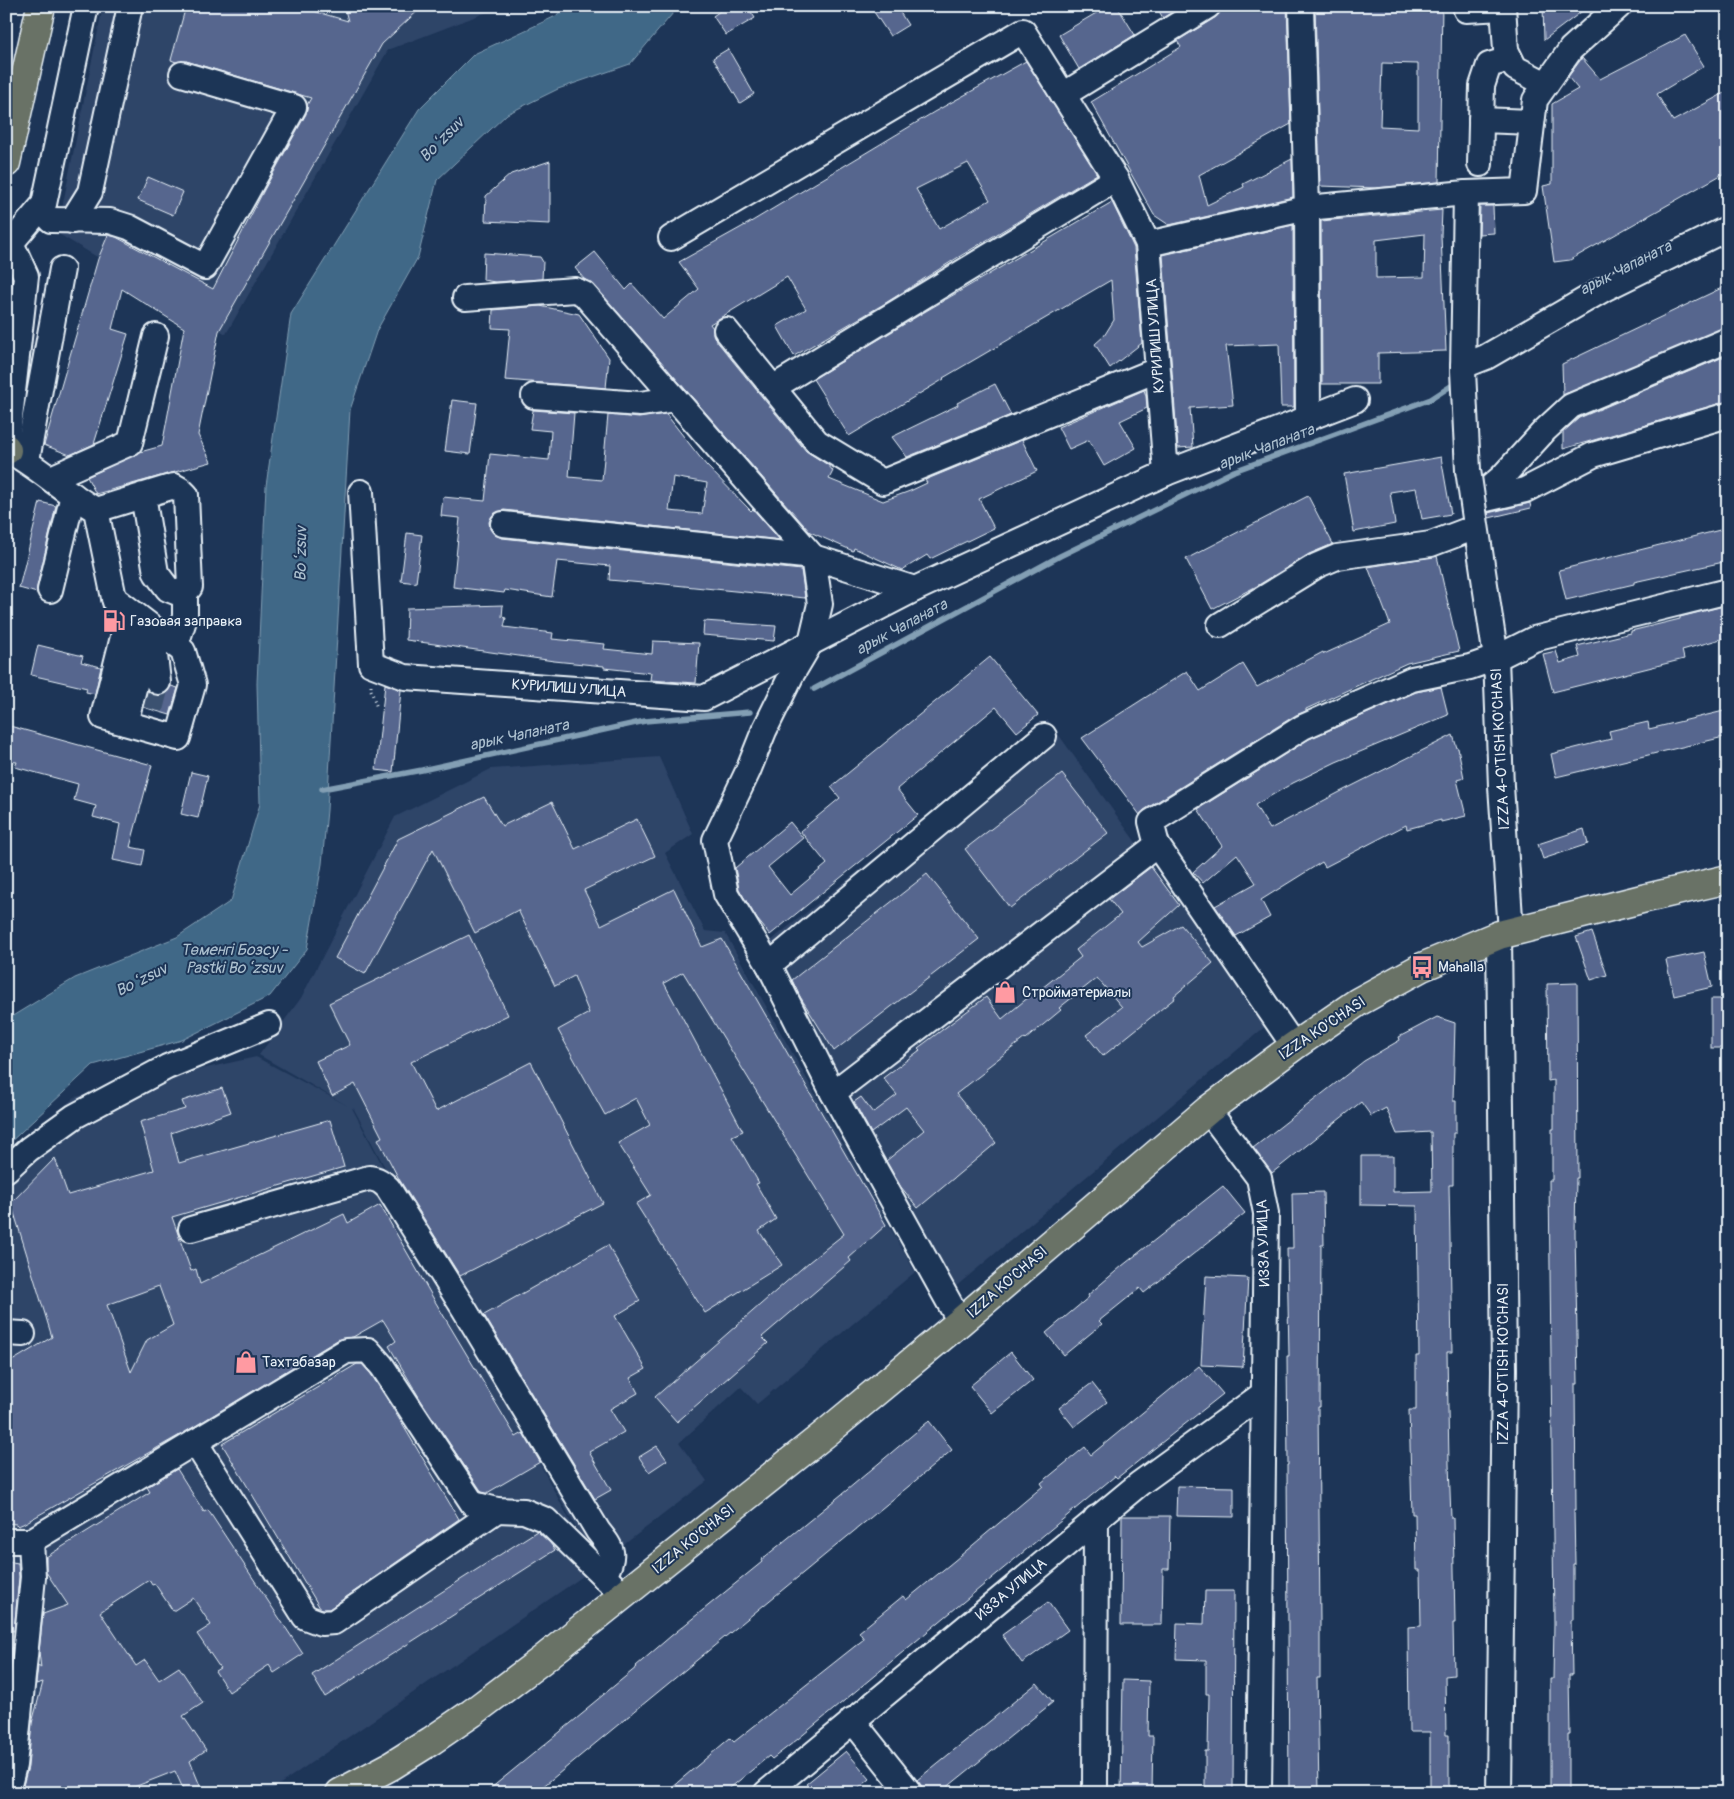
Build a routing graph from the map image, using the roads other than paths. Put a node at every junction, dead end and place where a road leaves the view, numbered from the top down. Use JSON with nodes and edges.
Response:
{"nodes":[{"id":1,"x":41,"y":6,"type":"edge"},
{"id":2,"x":86,"y":6,"type":"edge"},
{"id":3,"x":97,"y":6,"type":"edge"},
{"id":4,"x":130,"y":6,"type":"edge"},
{"id":5,"x":1208,"y":6,"type":"edge"},
{"id":6,"x":1301,"y":6,"type":"edge"},
{"id":7,"x":1619,"y":6,"type":"edge"},
{"id":8,"x":1503,"y":7,"type":"edge"},
{"id":9,"x":1466,"y":10,"type":"dead end"},
{"id":10,"x":1510,"y":59,"type":"junction"},
{"id":11,"x":182,"y":74,"type":"dead end"},
{"id":12,"x":1546,"y":84,"type":"junction"},
{"id":13,"x":1063,"y":95,"type":"junction"},
{"id":14,"x":1481,"y":120,"type":"junction"},
{"id":15,"x":1532,"y":122,"type":"junction"},
{"id":16,"x":6,"y":162,"type":"edge"},
{"id":17,"x":1480,"y":164,"type":"dead end"},
{"id":18,"x":1116,"y":179,"type":"junction"},
{"id":19,"x":1466,"y":193,"type":"junction"},
{"id":20,"x":1306,"y":208,"type":"junction"},
{"id":21,"x":58,"y":222,"type":"junction"},
{"id":22,"x":1728,"y":228,"type":"edge"},
{"id":23,"x":671,"y":238,"type":"dead end"},
{"id":24,"x":8,"y":244,"type":"edge"},
{"id":25,"x":1148,"y":244,"type":"junction"},
{"id":26,"x":62,"y":269,"type":"dead end"},
{"id":27,"x":465,"y":298,"type":"dead end"},
{"id":28,"x":726,"y":330,"type":"dead end"},
{"id":29,"x":156,"y":336,"type":"dead end"},
{"id":30,"x":1728,"y":340,"type":"edge"},
{"id":31,"x":1463,"y":368,"type":"junction"},
{"id":32,"x":1158,"y":370,"type":"junction"},
{"id":33,"x":774,"y":387,"type":"junction"},
{"id":34,"x":534,"y":396,"type":"dead end"},
{"id":35,"x":675,"y":399,"type":"junction"},
{"id":36,"x":1355,"y":400,"type":"dead end"},
{"id":37,"x":1728,"y":415,"type":"edge"},
{"id":38,"x":1308,"y":418,"type":"junction"},
{"id":39,"x":11,"y":453,"type":"edge"},
{"id":40,"x":1166,"y":473,"type":"junction"},
{"id":41,"x":51,"y":478,"type":"junction"},
{"id":42,"x":361,"y":492,"type":"dead end"},
{"id":43,"x":74,"y":495,"type":"junction"},
{"id":44,"x":143,"y":495,"type":"junction"},
{"id":45,"x":96,"y":510,"type":"junction"},
{"id":46,"x":1475,"y":516,"type":"junction"},
{"id":47,"x":503,"y":524,"type":"dead end"},
{"id":48,"x":813,"y":557,"type":"junction"},
{"id":49,"x":915,"y":589,"type":"junction"},
{"id":50,"x":50,"y":590,"type":"dead end"},
{"id":51,"x":1728,"y":591,"type":"edge"},
{"id":52,"x":185,"y":593,"type":"junction"},
{"id":53,"x":114,"y":598,"type":"junction"},
{"id":54,"x":1220,"y":625,"type":"dead end"},
{"id":55,"x":124,"y":633,"type":"junction"},
{"id":56,"x":811,"y":642,"type":"junction"},
{"id":57,"x":176,"y":645,"type":"junction"},
{"id":58,"x":1496,"y":658,"type":"junction"},
{"id":59,"x":158,"y":682,"type":"tunnel mouth"},
{"id":60,"x":1044,"y":736,"type":"dead end"},
{"id":61,"x":1157,"y":845,"type":"junction"},
{"id":62,"x":1728,"y":879,"type":"edge"},
{"id":63,"x":1505,"y":934,"type":"junction"},
{"id":64,"x":769,"y":964,"type":"junction"},
{"id":65,"x":268,"y":1025,"type":"dead end"},
{"id":66,"x":1294,"y":1046,"type":"junction"},
{"id":67,"x":833,"y":1093,"type":"junction"},
{"id":68,"x":1208,"y":1110,"type":"junction"},
{"id":69,"x":6,"y":1170,"type":"edge"},
{"id":70,"x":191,"y":1230,"type":"dead end"},
{"id":71,"x":960,"y":1322,"type":"junction"},
{"id":72,"x":1263,"y":1394,"type":"junction"},
{"id":73,"x":195,"y":1442,"type":"junction"},
{"id":74,"x":498,"y":1510,"type":"junction"},
{"id":75,"x":1096,"y":1518,"type":"junction"},
{"id":76,"x":6,"y":1541,"type":"edge"},
{"id":77,"x":31,"y":1541,"type":"junction"},
{"id":78,"x":613,"y":1586,"type":"junction"},
{"id":79,"x":852,"y":1720,"type":"junction"},
{"id":80,"x":7,"y":1793,"type":"edge"},
{"id":81,"x":340,"y":1793,"type":"edge"},
{"id":82,"x":766,"y":1793,"type":"edge"},
{"id":83,"x":910,"y":1793,"type":"edge"},
{"id":84,"x":1096,"y":1793,"type":"edge"},
{"id":85,"x":1259,"y":1793,"type":"edge"},
{"id":86,"x":1499,"y":1793,"type":"edge"}],
"edges":[{"from":1,"to":16,"type":"main road"},
{"from":2,"to":24,"type":"street"},
{"from":3,"to":21,"type":"street"},
{"from":4,"to":21,"type":"street"},
{"from":5,"to":13,"type":"street"},
{"from":6,"to":20,"type":"street"},
{"from":7,"to":12,"type":"street"},
{"from":8,"to":9,"type":"street"},
{"from":8,"to":10,"type":"street"},
{"from":10,"to":12,"type":"street"},
{"from":10,"to":14,"type":"street"},
{"from":11,"to":21,"type":"street"},
{"from":12,"to":15,"type":"street"},
{"from":13,"to":18,"type":"street"},
{"from":13,"to":23,"type":"street"},
{"from":14,"to":15,"type":"street"},
{"from":14,"to":17,"type":"street"},
{"from":15,"to":19,"type":"street"},
{"from":18,"to":25,"type":"street"},
{"from":18,"to":33,"type":"street"},
{"from":19,"to":20,"type":"street"},
{"from":19,"to":31,"type":"street"},
{"from":20,"to":25,"type":"street"},
{"from":20,"to":38,"type":"street"},
{"from":21,"to":24,"type":"street"},
{"from":22,"to":31,"type":"street"},
{"from":24,"to":39,"type":"street"},
{"from":25,"to":32,"type":"street","name":"КУРИЛИШ УЛИЦА"},
{"from":26,"to":39,"type":"street"},
{"from":27,"to":35,"type":"street"},
{"from":28,"to":33,"type":"street"},
{"from":29,"to":41,"type":"street"},
{"from":30,"to":46,"type":"street"},
{"from":31,"to":46,"type":"street","bridge":true},
{"from":32,"to":33,"type":"street"},
{"from":32,"to":40,"type":"street","name":"КУРИЛИШ УЛИЦА"},
{"from":34,"to":35,"type":"street"},
{"from":35,"to":48,"type":"street"},
{"from":36,"to":38,"type":"street"},
{"from":37,"to":46,"type":"street"},
{"from":38,"to":40,"type":"street"},
{"from":39,"to":41,"type":"street"},
{"from":40,"to":49,"type":"street","name":"КУРИЛИШ УЛИЦА"},
{"from":41,"to":43,"type":"street"},
{"from":42,"to":56,"type":"street","name":"КУРИЛИШ УЛИЦА"},
{"from":43,"to":45,"type":"street"},
{"from":43,"to":50,"type":"street"},
{"from":44,"to":45,"type":"street"},
{"from":44,"to":52,"type":"street"},
{"from":44,"to":52,"type":"street"},
{"from":45,"to":53,"type":"street"},
{"from":46,"to":54,"type":"street"},
{"from":46,"to":58,"type":"street"},
{"from":47,"to":48,"type":"street"},
{"from":48,"to":49,"type":"street"},
{"from":48,"to":56,"type":"street"},
{"from":49,"to":56,"type":"street","name":"КУРИЛИШ УЛИЦА"},
{"from":51,"to":58,"type":"street","name":"IZZA 4-O'TISH KO'CHASI"},
{"from":52,"to":57,"type":"street"},
{"from":53,"to":55,"type":"street"},
{"from":53,"to":57,"type":"street"},
{"from":55,"to":57,"type":"street"},
{"from":55,"to":59,"type":"street"},
{"from":56,"to":64,"type":"street"},
{"from":58,"to":61,"type":"street"},
{"from":58,"to":63,"type":"street","name":"IZZA 4-O'TISH KO'CHASI"},
{"from":60,"to":64,"type":"street"},
{"from":61,"to":66,"type":"street"},
{"from":61,"to":67,"type":"street"},
{"from":62,"to":63,"type":"main road","name":"IZZA KO'CHASI"},
{"from":63,"to":66,"type":"main road","name":"IZZA KO'CHASI"},
{"from":63,"to":86,"type":"street","name":"IZZA 4-O'TISH KO'CHASI"},
{"from":64,"to":67,"type":"street"},
{"from":65,"to":69,"type":"street"},
{"from":66,"to":68,"type":"main road","name":"IZZA KO'CHASI"},
{"from":67,"to":71,"type":"street"},
{"from":68,"to":71,"type":"main road","name":"IZZA KO'CHASI"},
{"from":68,"to":72,"type":"street","name":"ИЗЗА УЛИЦА"},
{"from":70,"to":78,"type":"street"},
{"from":71,"to":78,"type":"main road","name":"IZZA KO'CHASI"},
{"from":72,"to":75,"type":"street","name":"ИЗЗА УЛИЦА"},
{"from":72,"to":85,"type":"street","name":"ИЗЗА УЛИЦА"},
{"from":73,"to":74,"type":"street"},
{"from":73,"to":74,"type":"street"},
{"from":73,"to":77,"type":"street"},
{"from":74,"to":78,"type":"street"},
{"from":75,"to":79,"type":"street","name":"ИЗЗА УЛИЦА"},
{"from":75,"to":84,"type":"street"},
{"from":76,"to":77,"type":"street"},
{"from":77,"to":80,"type":"street"},
{"from":78,"to":81,"type":"main road","name":"IZZA KO'CHASI"},
{"from":79,"to":82,"type":"street","name":"ИЗЗА УЛИЦА"},
{"from":79,"to":83,"type":"street"}]}
